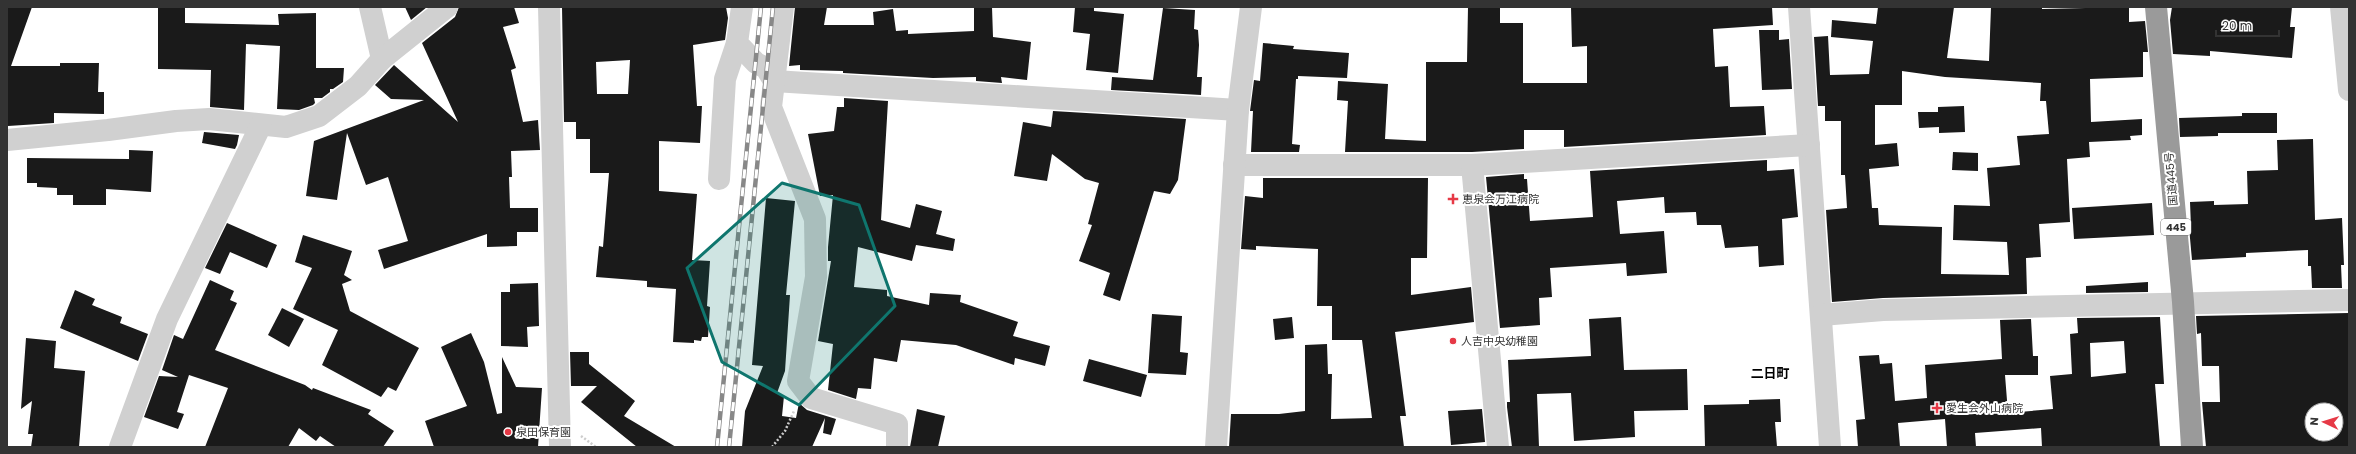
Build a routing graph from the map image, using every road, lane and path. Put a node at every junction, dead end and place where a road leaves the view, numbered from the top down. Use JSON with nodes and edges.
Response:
{"nodes":[{"id":1,"x":370,"y":7,"type":"edge"},
{"id":2,"x":447,"y":7,"type":"edge"},
{"id":3,"x":548,"y":7,"type":"edge"},
{"id":4,"x":742,"y":7,"type":"edge"},
{"id":5,"x":783,"y":7,"type":"edge"},
{"id":6,"x":1251,"y":7,"type":"edge"},
{"id":7,"x":1798,"y":7,"type":"edge"},
{"id":8,"x":2156,"y":7,"type":"edge"},
{"id":9,"x":2341,"y":7,"type":"edge"},
{"id":10,"x":737,"y":43,"type":"junction"},
{"id":11,"x":382,"y":59,"type":"junction"},
{"id":12,"x":774,"y":81,"type":"junction"},
{"id":13,"x":2349,"y":90,"type":"edge"},
{"id":14,"x":1238,"y":110,"type":"junction"},
{"id":15,"x":261,"y":125,"type":"junction"},
{"id":16,"x":7,"y":140,"type":"edge"},
{"id":17,"x":1809,"y":145,"type":"junction"},
{"id":18,"x":1234,"y":165,"type":"junction"},
{"id":19,"x":1472,"y":165,"type":"junction"},
{"id":20,"x":719,"y":178,"type":"dead end"},
{"id":21,"x":2349,"y":300,"type":"edge"},
{"id":22,"x":2182,"y":302,"type":"junction"},
{"id":23,"x":1820,"y":315,"type":"junction"},
{"id":24,"x":803,"y":388,"type":"junction"},
{"id":25,"x":120,"y":447,"type":"edge"},
{"id":26,"x":560,"y":447,"type":"edge"},
{"id":27,"x":772,"y":447,"type":"edge"},
{"id":28,"x":896,"y":447,"type":"edge"},
{"id":29,"x":1216,"y":447,"type":"edge"},
{"id":30,"x":1498,"y":447,"type":"edge"},
{"id":31,"x":1830,"y":447,"type":"edge"},
{"id":32,"x":2192,"y":447,"type":"edge"}],
"edges":[{"from":1,"to":11,"type":"street"},
{"from":2,"to":11,"type":"street"},
{"from":3,"to":26,"type":"street"},
{"from":4,"to":10,"type":"street"},
{"from":5,"to":12,"type":"street"},
{"from":6,"to":14,"type":"street"},
{"from":7,"to":17,"type":"street"},
{"from":8,"to":22,"type":"highway","name":"国道445号","number":"445"},
{"from":9,"to":13,"type":"street"},
{"from":10,"to":12,"type":"street"},
{"from":10,"to":20,"type":"street"},
{"from":11,"to":15,"type":"street"},
{"from":12,"to":14,"type":"street"},
{"from":12,"to":24,"type":"street"},
{"from":14,"to":18,"type":"street"},
{"from":15,"to":16,"type":"street"},
{"from":15,"to":25,"type":"street"},
{"from":17,"to":19,"type":"street"},
{"from":17,"to":23,"type":"street"},
{"from":18,"to":19,"type":"street"},
{"from":18,"to":29,"type":"street"},
{"from":19,"to":30,"type":"street"},
{"from":21,"to":22,"type":"street"},
{"from":22,"to":23,"type":"street"},
{"from":22,"to":32,"type":"highway","name":"国道445号","number":"445"},
{"from":23,"to":31,"type":"street"},
{"from":24,"to":27,"type":"path"},
{"from":24,"to":28,"type":"street"}]}
